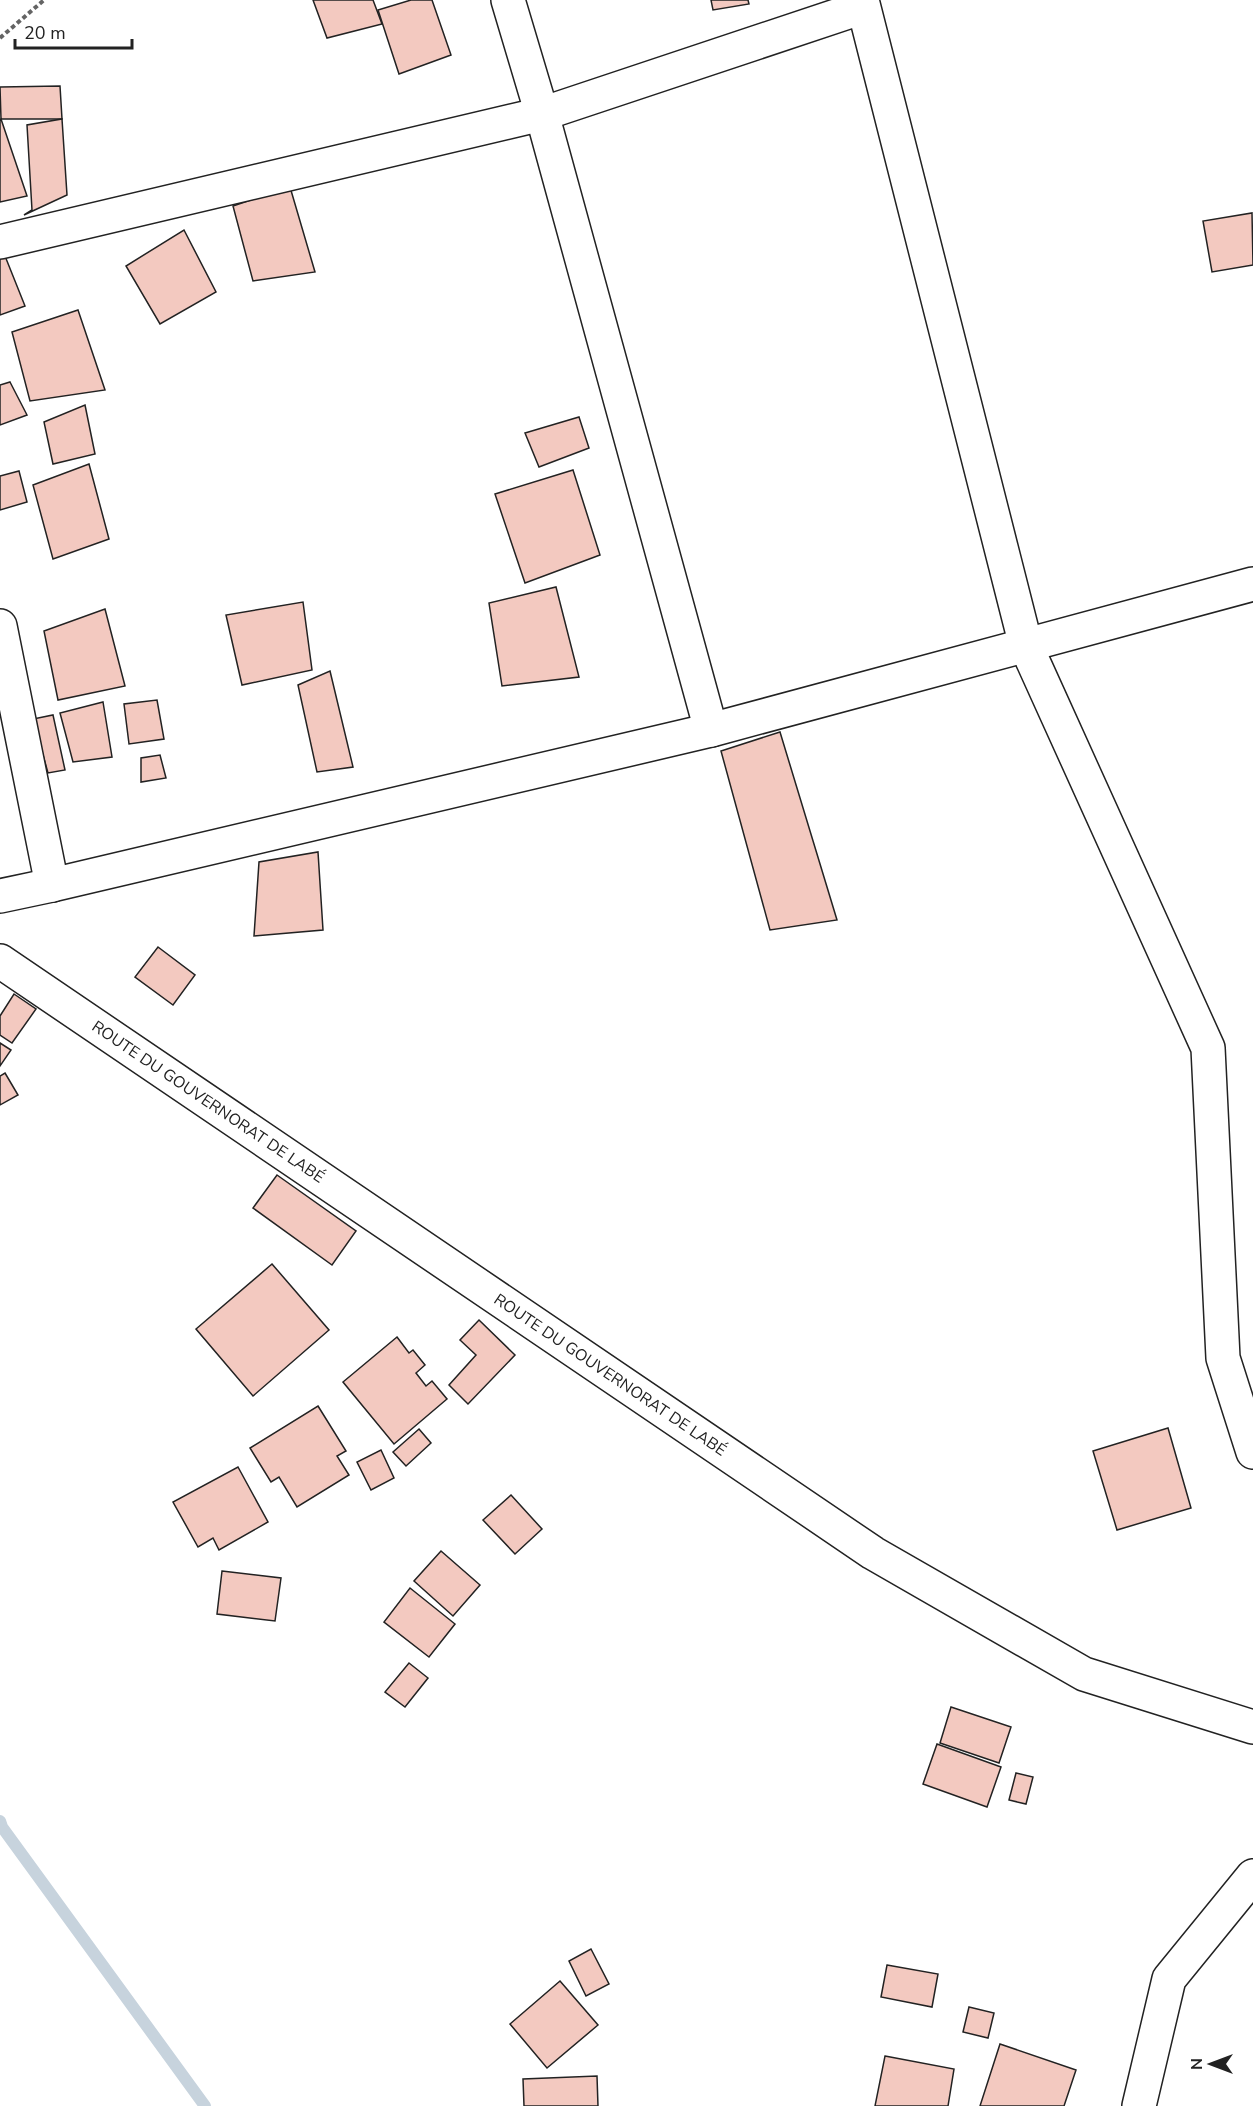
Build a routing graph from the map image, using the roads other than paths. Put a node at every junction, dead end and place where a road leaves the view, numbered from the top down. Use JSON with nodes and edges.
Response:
{"nodes":[{"id":1,"x":508,"y":0,"type":"edge"},
{"id":2,"x":862,"y":3,"type":"edge"},
{"id":3,"x":542,"y":114,"type":"junction"},
{"id":4,"x":0,"y":242,"type":"edge"},
{"id":5,"x":1253,"y":584,"type":"edge"},
{"id":6,"x":0,"y":626,"type":"edge"},
{"id":7,"x":1026,"y":646,"type":"junction"},
{"id":8,"x":711,"y":730,"type":"junction"},
{"id":9,"x":52,"y":885,"type":"junction"},
{"id":10,"x":0,"y":896,"type":"edge"},
{"id":11,"x":0,"y":961,"type":"edge"},
{"id":12,"x":1253,"y":1452,"type":"edge"},
{"id":13,"x":1253,"y":1727,"type":"edge"},
{"id":14,"x":1253,"y":1875,"type":"edge"},
{"id":15,"x":1139,"y":2106,"type":"edge"}],
"edges":[{"from":1,"to":3,"type":"street"},
{"from":2,"to":3,"type":"street"},
{"from":2,"to":7,"type":"street"},
{"from":3,"to":4,"type":"street"},
{"from":3,"to":8,"type":"street"},
{"from":5,"to":7,"type":"street"},
{"from":6,"to":9,"type":"street"},
{"from":7,"to":8,"type":"street"},
{"from":7,"to":12,"type":"street"},
{"from":8,"to":9,"type":"street"},
{"from":9,"to":10,"type":"street"},
{"from":11,"to":13,"type":"street","name":"ROUTE DU GOUVERNORAT DE LABÉ"},
{"from":14,"to":15,"type":"street"}]}
